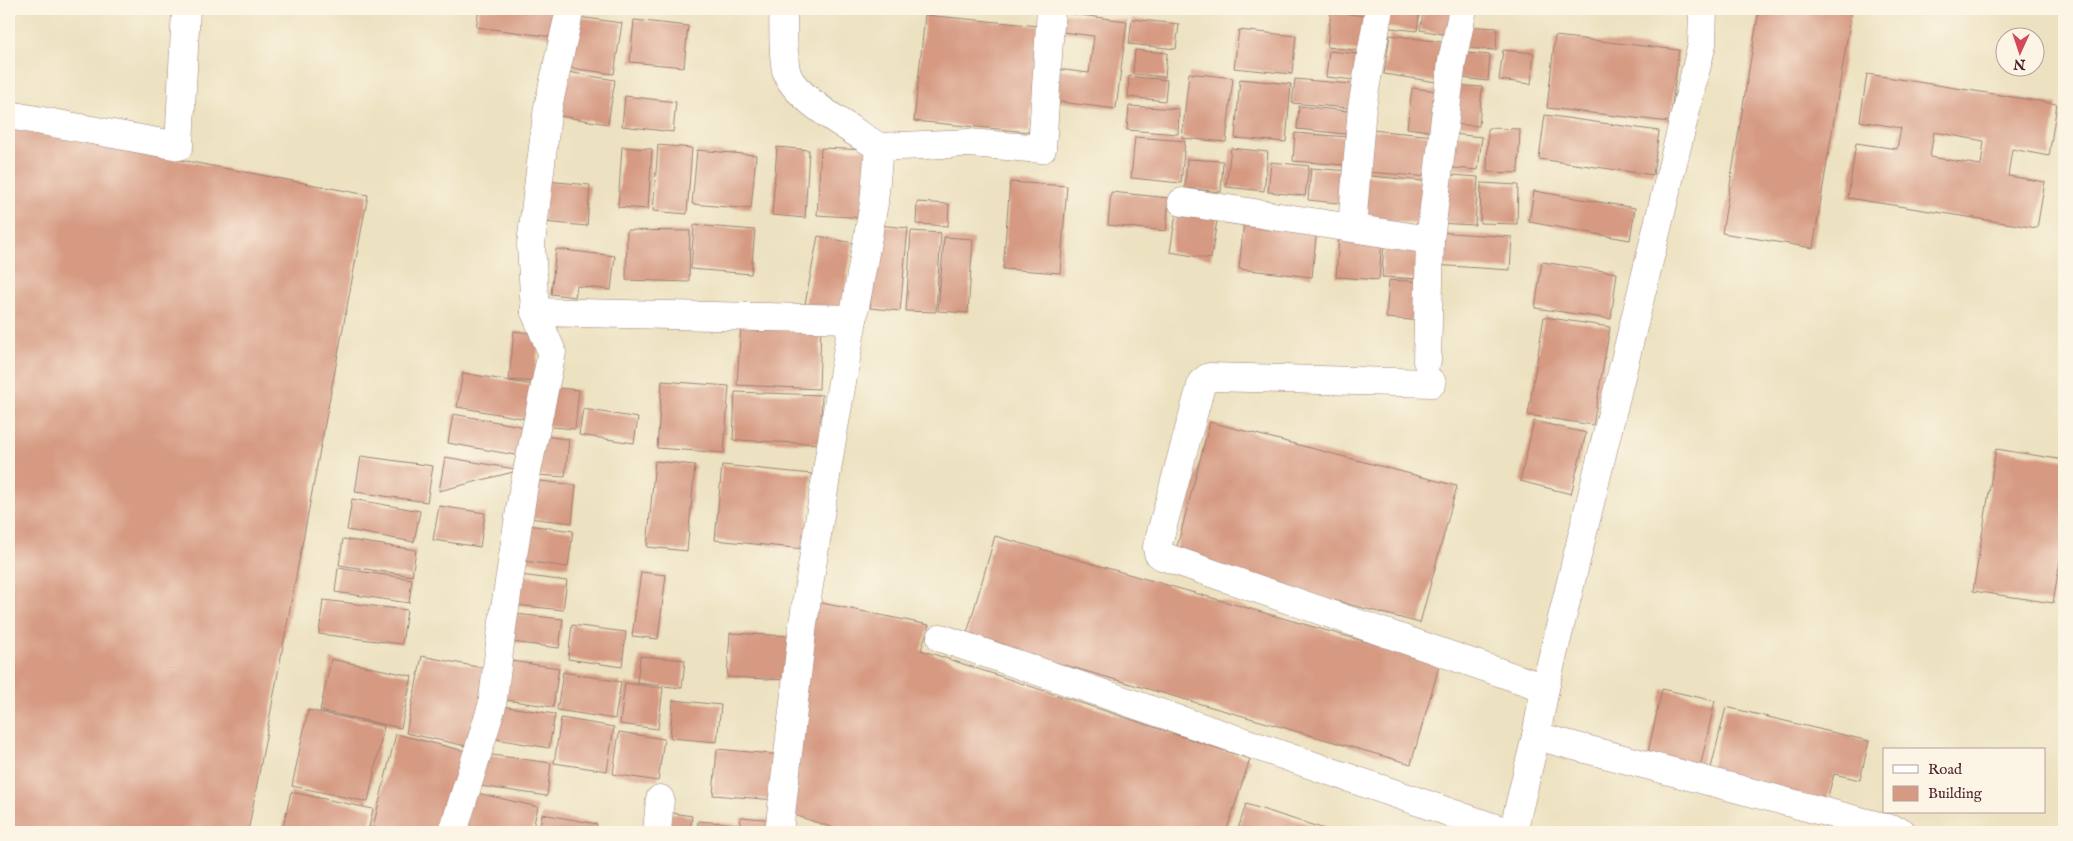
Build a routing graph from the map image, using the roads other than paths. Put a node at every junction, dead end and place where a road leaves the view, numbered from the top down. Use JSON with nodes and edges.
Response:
{"nodes":[{"id":1,"x":186,"y":9,"type":"edge"},
{"id":2,"x":570,"y":9,"type":"edge"},
{"id":3,"x":783,"y":9,"type":"edge"},
{"id":4,"x":1051,"y":9,"type":"edge"},
{"id":5,"x":1379,"y":9,"type":"edge"},
{"id":6,"x":1463,"y":9,"type":"edge"},
{"id":7,"x":1703,"y":9,"type":"edge"},
{"id":8,"x":9,"y":115,"type":"edge"},
{"id":9,"x":879,"y":147,"type":"junction"},
{"id":10,"x":1182,"y":202,"type":"dead end"},
{"id":11,"x":1352,"y":227,"type":"junction"},
{"id":12,"x":1430,"y":240,"type":"junction"},
{"id":13,"x":535,"y":312,"type":"junction"},
{"id":14,"x":853,"y":319,"type":"junction"},
{"id":15,"x":941,"y":638,"type":"dead end"},
{"id":16,"x":1545,"y":688,"type":"junction"},
{"id":17,"x":1536,"y":736,"type":"junction"},
{"id":18,"x":660,"y":799,"type":"dead end"},
{"id":19,"x":454,"y":832,"type":"edge"},
{"id":20,"x":657,"y":832,"type":"edge"},
{"id":21,"x":780,"y":832,"type":"edge"},
{"id":22,"x":1507,"y":832,"type":"edge"},
{"id":23,"x":1512,"y":832,"type":"edge"},
{"id":24,"x":1902,"y":832,"type":"edge"}],
"edges":[{"from":1,"to":8,"type":"street"},
{"from":2,"to":13,"type":"street"},
{"from":3,"to":9,"type":"street"},
{"from":4,"to":9,"type":"street"},
{"from":5,"to":11,"type":"street"},
{"from":6,"to":12,"type":"street"},
{"from":7,"to":16,"type":"street"},
{"from":9,"to":14,"type":"street"},
{"from":10,"to":11,"type":"street"},
{"from":11,"to":12,"type":"street"},
{"from":12,"to":16,"type":"street"},
{"from":13,"to":14,"type":"street"},
{"from":13,"to":19,"type":"street"},
{"from":14,"to":21,"type":"street"},
{"from":15,"to":22,"type":"street"},
{"from":16,"to":17,"type":"street"},
{"from":17,"to":23,"type":"street"},
{"from":17,"to":24,"type":"street"},
{"from":18,"to":20,"type":"street"}]}
